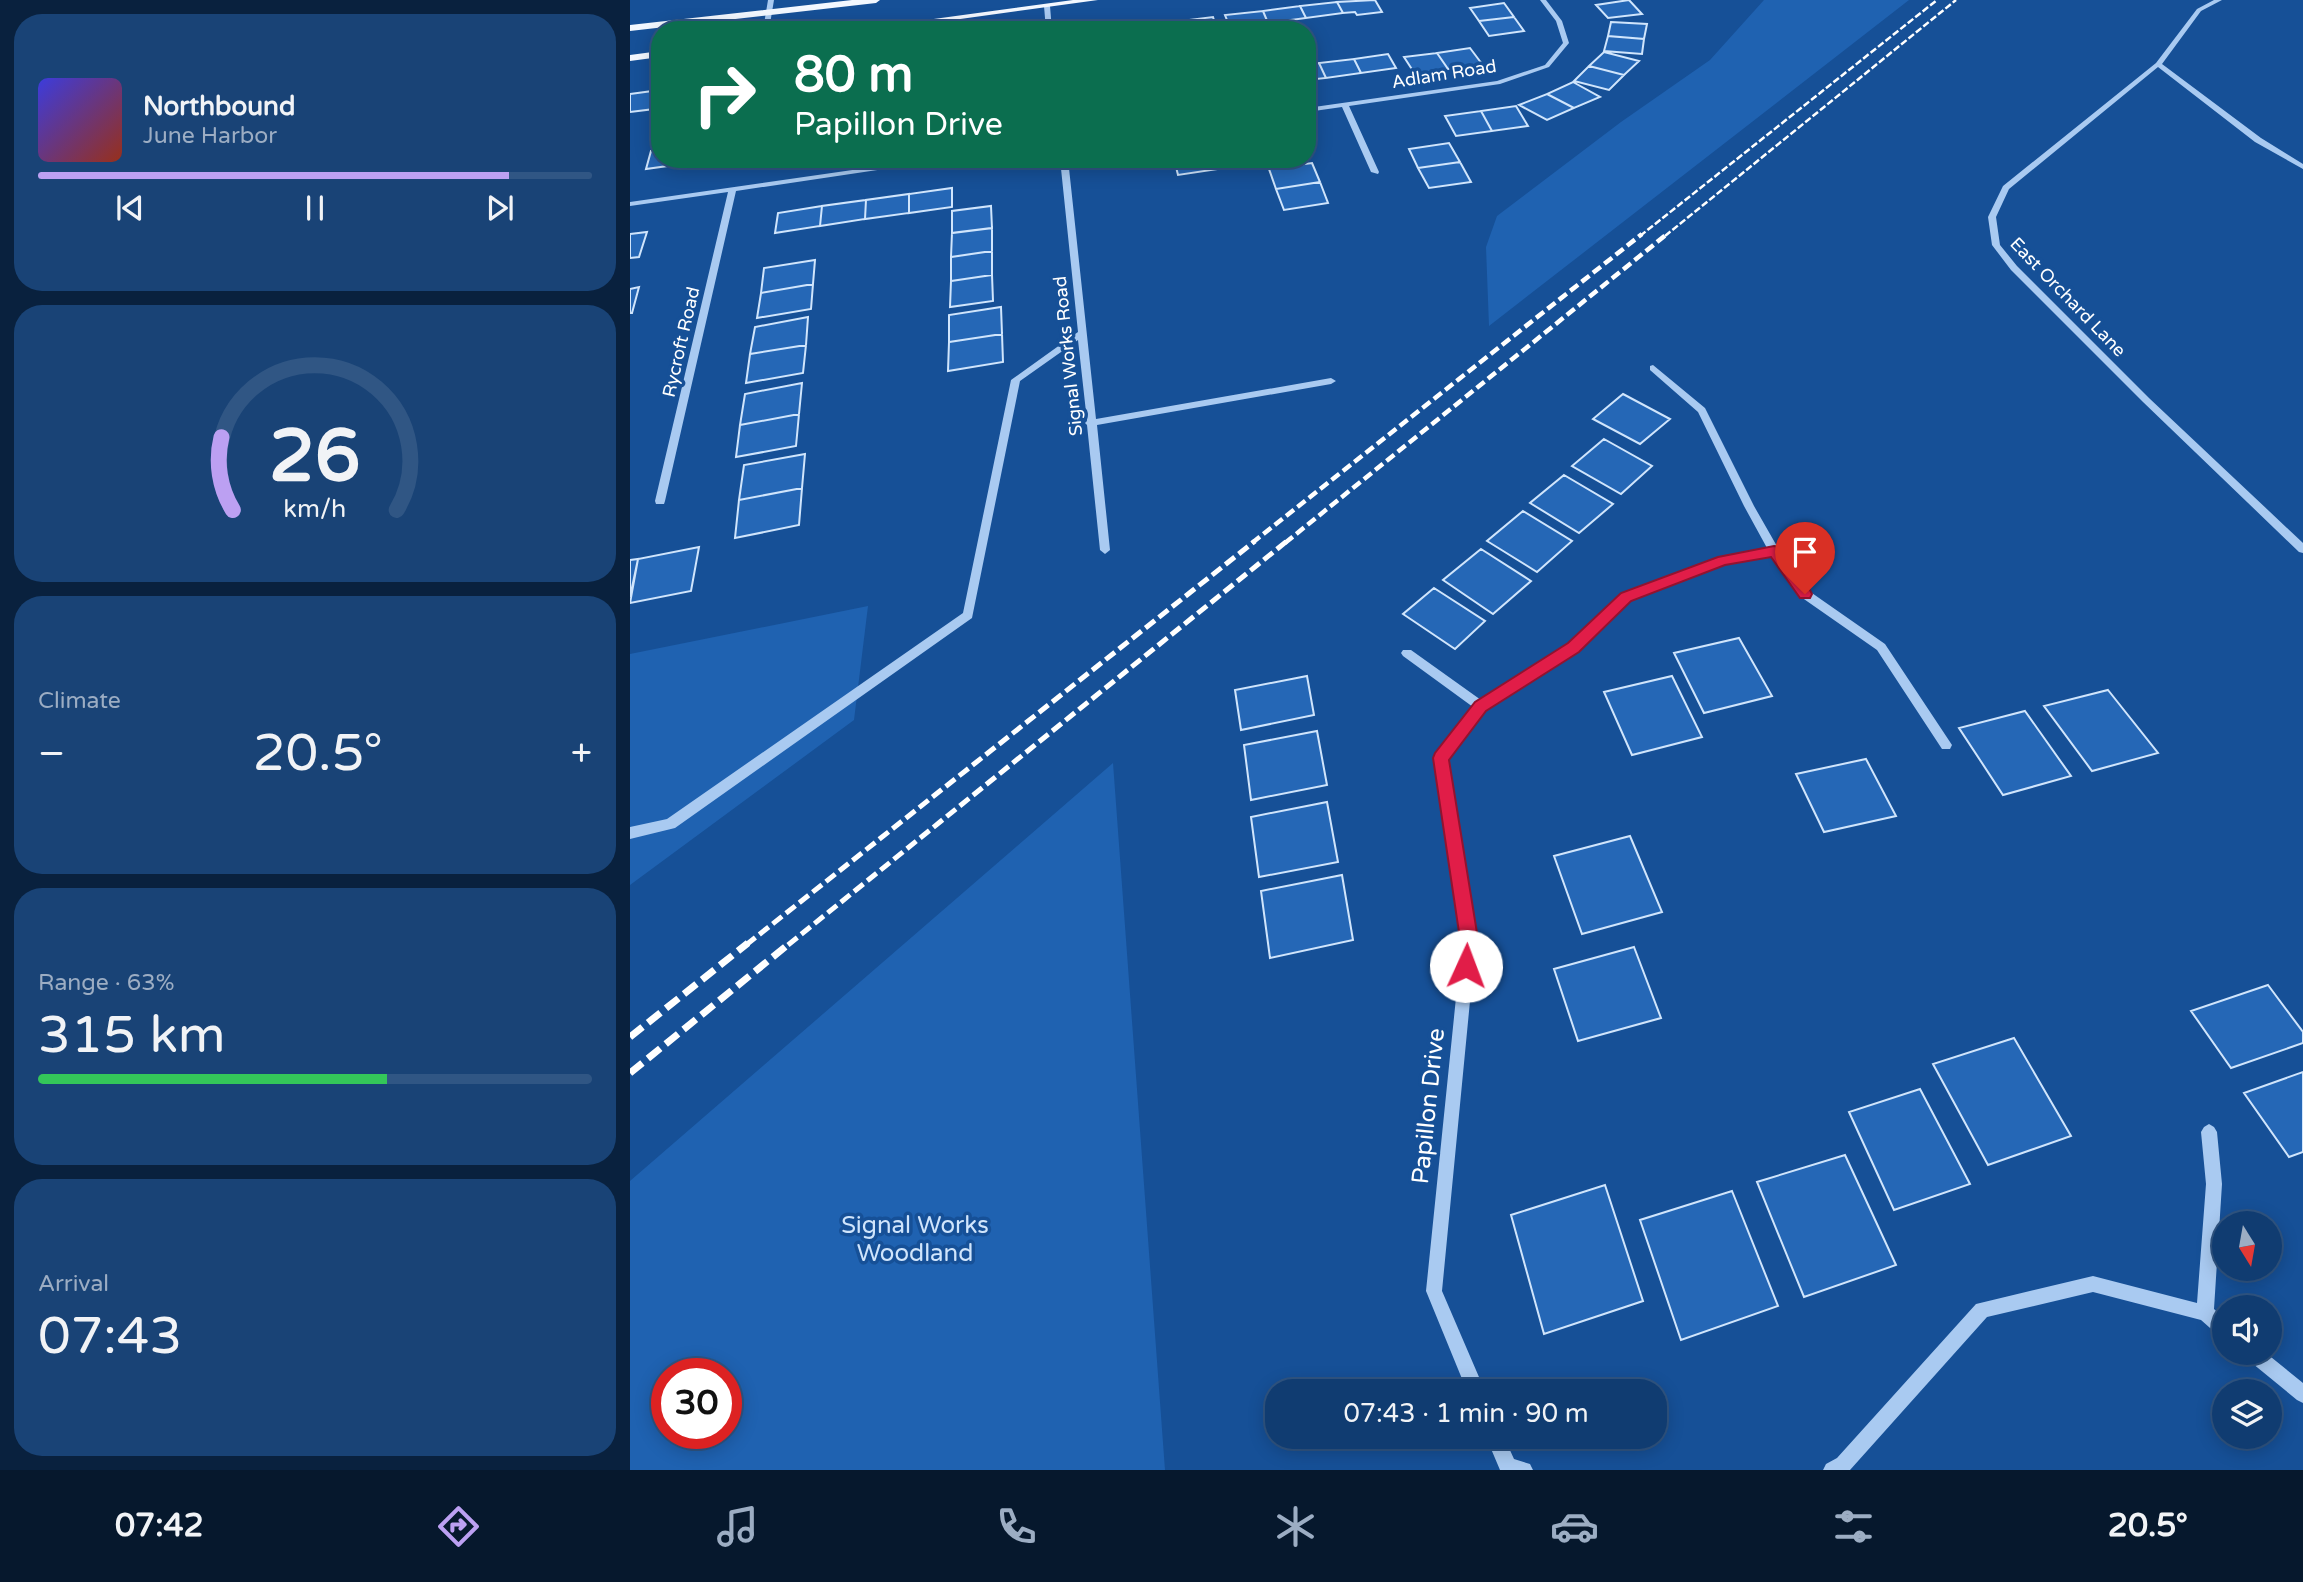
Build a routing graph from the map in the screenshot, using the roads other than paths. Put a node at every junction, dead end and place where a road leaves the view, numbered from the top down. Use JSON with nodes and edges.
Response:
{"nodes":[{"id":1,"x":771,"y":0,"type":"edge"},
{"id":2,"x":876,"y":0,"type":"edge"},
{"id":3,"x":1094,"y":0,"type":"edge"},
{"id":4,"x":1543,"y":0,"type":"edge"},
{"id":5,"x":2219,"y":0,"type":"edge"},
{"id":6,"x":1047,"y":6,"type":"junction"},
{"id":7,"x":769,"y":13,"type":"junction"},
{"id":8,"x":695,"y":21,"type":"edge"},
{"id":9,"x":768,"y":21,"type":"edge"},
{"id":10,"x":928,"y":21,"type":"edge"},
{"id":11,"x":1048,"y":21,"type":"edge"},
{"id":12,"x":651,"y":26,"type":"edge"},
{"id":13,"x":630,"y":28,"type":"edge"},
{"id":14,"x":651,"y":55,"type":"edge"},
{"id":15,"x":630,"y":58,"type":"edge"},
{"id":16,"x":2158,"y":64,"type":"junction"},
{"id":17,"x":1345,"y":105,"type":"junction"},
{"id":18,"x":1316,"y":109,"type":"edge"},
{"id":19,"x":2303,"y":167,"type":"edge"},
{"id":20,"x":885,"y":168,"type":"edge"},
{"id":21,"x":1065,"y":168,"type":"edge"},
{"id":22,"x":1375,"y":172,"type":"dead end"},
{"id":23,"x":733,"y":190,"type":"junction"},
{"id":24,"x":630,"y":204,"type":"edge"},
{"id":25,"x":1082,"y":334,"type":"junction"},
{"id":26,"x":1653,"y":368,"type":"dead end"},
{"id":27,"x":1331,"y":381,"type":"dead end"},
{"id":28,"x":1090,"y":423,"type":"junction"},
{"id":29,"x":660,"y":501,"type":"dead end"},
{"id":30,"x":2303,"y":549,"type":"edge"},
{"id":31,"x":1105,"y":550,"type":"dead end"},
{"id":32,"x":1774,"y":551,"type":"junction"},
{"id":33,"x":1407,"y":653,"type":"dead end"},
{"id":34,"x":1480,"y":706,"type":"junction"},
{"id":35,"x":1946,"y":745,"type":"dead end"},
{"id":36,"x":630,"y":833,"type":"edge"},
{"id":37,"x":2209,"y":1132,"type":"dead end"},
{"id":38,"x":2205,"y":1313,"type":"junction"},
{"id":39,"x":2212,"y":1319,"type":"edge"},
{"id":40,"x":2268,"y":1365,"type":"edge"},
{"id":41,"x":1471,"y":1379,"type":"edge"},
{"id":42,"x":2303,"y":1394,"type":"edge"},
{"id":43,"x":1500,"y":1449,"type":"edge"},
{"id":44,"x":1524,"y":1470,"type":"edge"},
{"id":45,"x":1832,"y":1470,"type":"edge"}],
"edges":[{"from":1,"to":7,"type":"street"},
{"from":2,"to":7,"type":"main road"},
{"from":3,"to":6,"type":"main road"},
{"from":4,"to":17,"type":"street","name":"Adlam Road"},
{"from":5,"to":16,"type":"street","name":"East Orchard Lane"},
{"from":6,"to":10,"type":"main road"},
{"from":6,"to":11,"type":"street"},
{"from":7,"to":8,"type":"main road"},
{"from":7,"to":9,"type":"street"},
{"from":12,"to":13,"type":"main road"},
{"from":14,"to":15,"type":"main road"},
{"from":16,"to":19,"type":"street"},
{"from":16,"to":30,"type":"street","name":"East Orchard Lane"},
{"from":17,"to":18,"type":"street","name":"Adlam Road"},
{"from":17,"to":22,"type":"street"},
{"from":20,"to":23,"type":"street"},
{"from":21,"to":25,"type":"street","name":"Signal Works Road"},
{"from":23,"to":24,"type":"street"},
{"from":23,"to":29,"type":"street","name":"Rycroft Road"},
{"from":25,"to":28,"type":"street","name":"Signal Works Road"},
{"from":25,"to":36,"type":"street"},
{"from":26,"to":32,"type":"street"},
{"from":27,"to":28,"type":"street"},
{"from":28,"to":31,"type":"street","name":"Signal Works Road"},
{"from":32,"to":34,"type":"street","name":"Papillon Drive"},
{"from":32,"to":35,"type":"street"},
{"from":33,"to":34,"type":"street"},
{"from":34,"to":41,"type":"street","name":"Papillon Drive"},
{"from":37,"to":38,"type":"street"},
{"from":38,"to":39,"type":"street"},
{"from":38,"to":45,"type":"street"},
{"from":40,"to":42,"type":"street"},
{"from":43,"to":44,"type":"street"}]}
